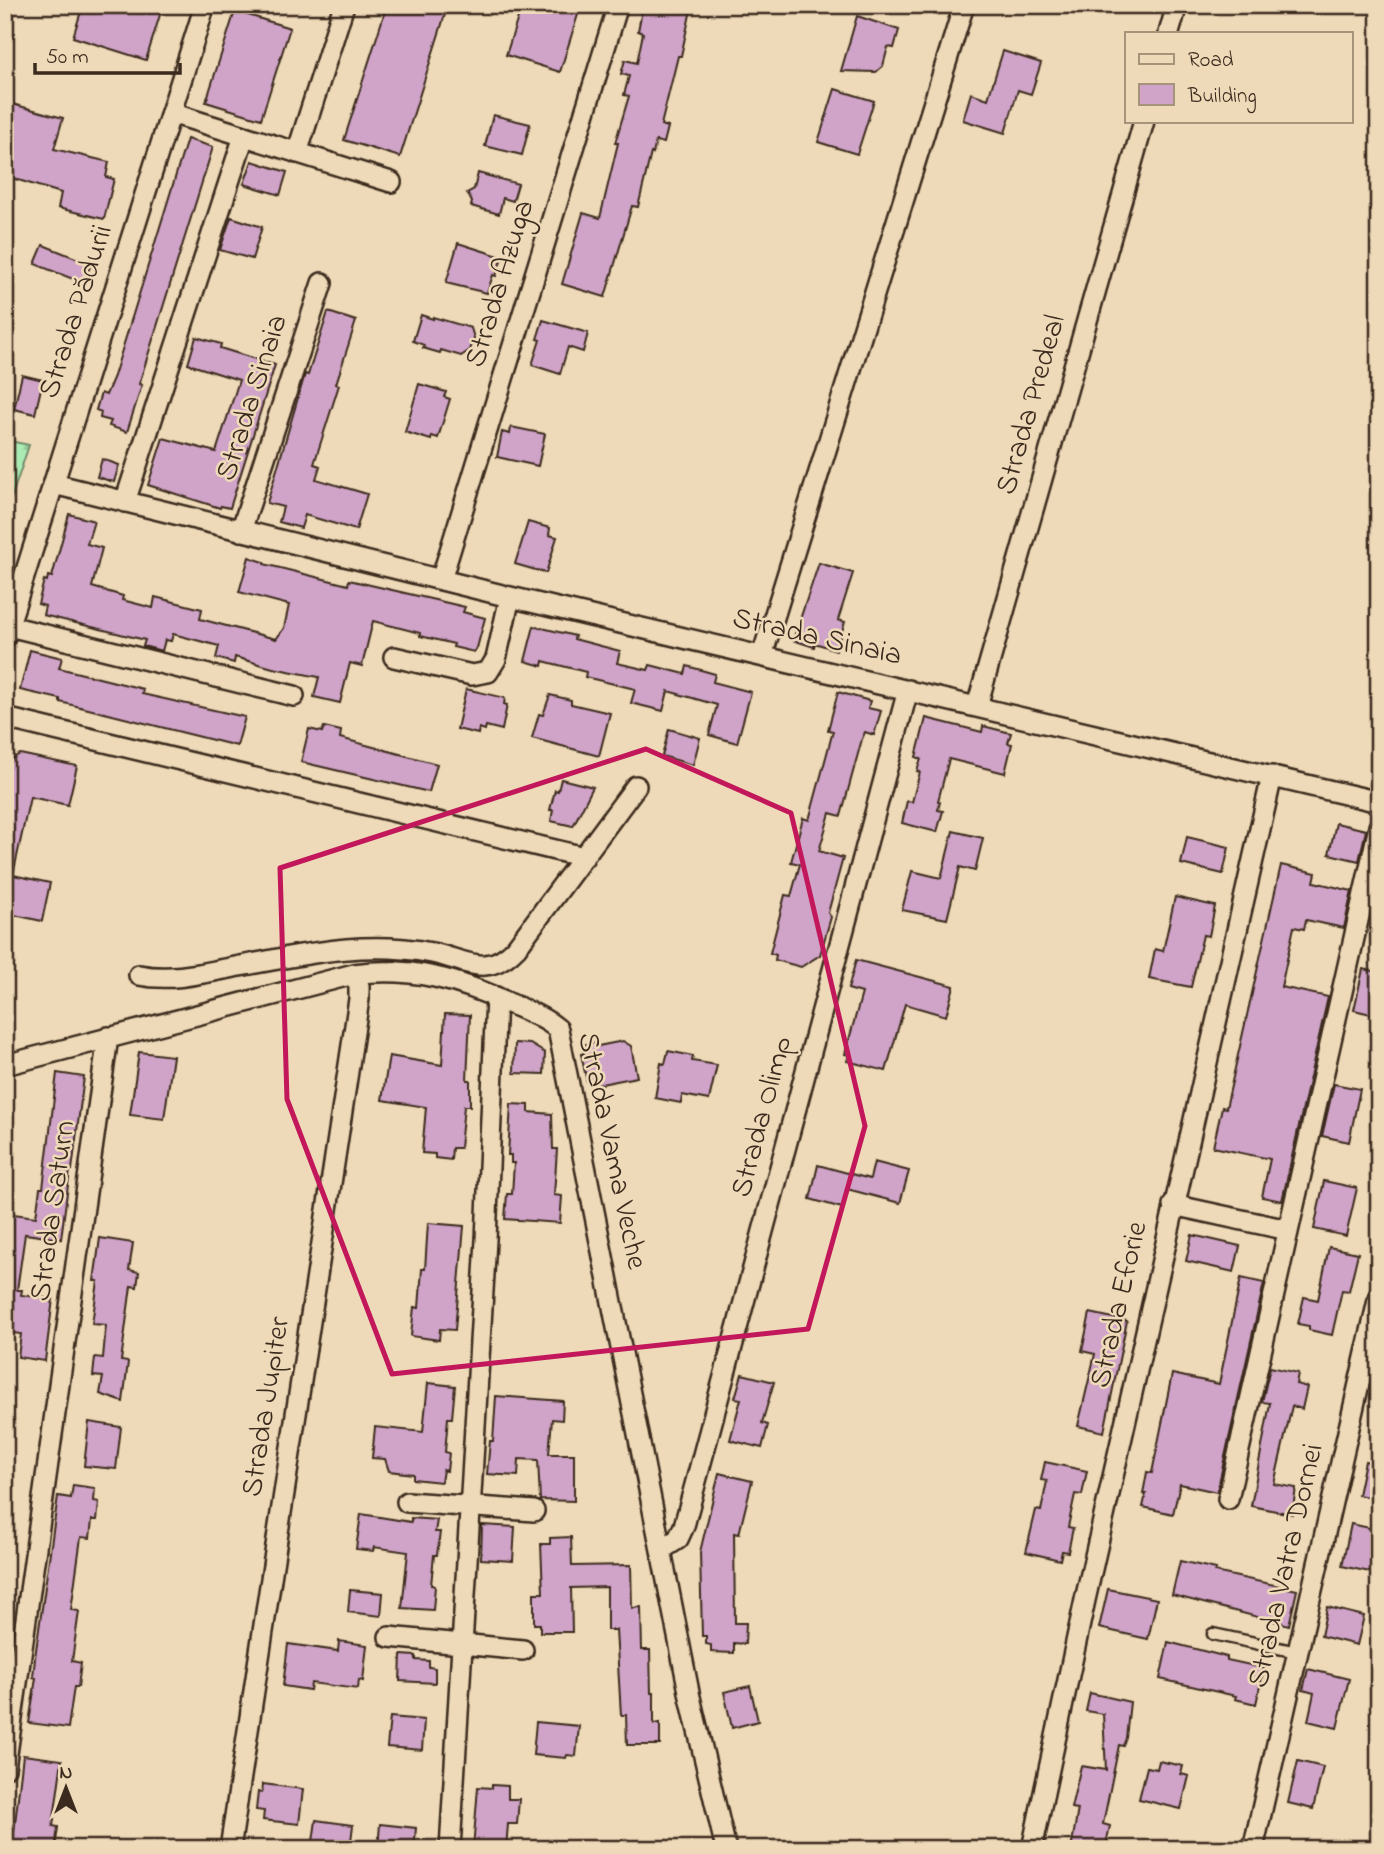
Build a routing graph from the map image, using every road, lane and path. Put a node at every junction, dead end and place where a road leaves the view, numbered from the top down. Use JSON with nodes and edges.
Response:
{"nodes":[{"id":1,"x":205,"y":5,"type":"edge"},
{"id":2,"x":344,"y":5,"type":"edge"},
{"id":3,"x":618,"y":5,"type":"edge"},
{"id":4,"x":964,"y":5,"type":"edge"},
{"id":5,"x":1177,"y":5,"type":"edge"},
{"id":6,"x":1169,"y":32,"type":"edge"},
{"id":7,"x":171,"y":113,"type":"junction"},
{"id":8,"x":1144,"y":122,"type":"edge"},
{"id":9,"x":244,"y":136,"type":"junction"},
{"id":10,"x":297,"y":153,"type":"junction"},
{"id":11,"x":391,"y":182,"type":"dead end"},
{"id":12,"x":322,"y":283,"type":"dead end"},
{"id":13,"x":54,"y":484,"type":"junction"},
{"id":14,"x":125,"y":502,"type":"junction"},
{"id":15,"x":242,"y":531,"type":"junction"},
{"id":16,"x":441,"y":580,"type":"junction"},
{"id":17,"x":510,"y":597,"type":"junction"},
{"id":18,"x":7,"y":632,"type":"edge"},
{"id":19,"x":762,"y":656,"type":"junction"},
{"id":20,"x":394,"y":657,"type":"dead end"},
{"id":21,"x":908,"y":690,"type":"junction"},
{"id":22,"x":295,"y":696,"type":"dead end"},
{"id":23,"x":977,"y":706,"type":"junction"},
{"id":24,"x":5,"y":718,"type":"edge"},
{"id":25,"x":1272,"y":776,"type":"junction"},
{"id":26,"x":636,"y":786,"type":"dead end"},
{"id":27,"x":1379,"y":802,"type":"edge"},
{"id":28,"x":1379,"y":827,"type":"edge"},
{"id":29,"x":584,"y":857,"type":"junction"},
{"id":30,"x":354,"y":974,"type":"junction"},
{"id":31,"x":139,"y":975,"type":"dead end"},
{"id":32,"x":496,"y":997,"type":"junction"},
{"id":33,"x":108,"y":1037,"type":"junction"},
{"id":34,"x":5,"y":1065,"type":"edge"},
{"id":35,"x":1173,"y":1205,"type":"junction"},
{"id":36,"x":1288,"y":1230,"type":"junction"},
{"id":37,"x":1379,"y":1296,"type":"edge"},
{"id":38,"x":1228,"y":1499,"type":"dead end"},
{"id":39,"x":407,"y":1502,"type":"dead end"},
{"id":40,"x":469,"y":1506,"type":"junction"},
{"id":41,"x":534,"y":1511,"type":"dead end"},
{"id":42,"x":661,"y":1550,"type":"junction"},
{"id":43,"x":1213,"y":1634,"type":"dead end"},
{"id":44,"x":389,"y":1637,"type":"dead end"},
{"id":45,"x":461,"y":1644,"type":"junction"},
{"id":46,"x":523,"y":1650,"type":"dead end"},
{"id":47,"x":1297,"y":1652,"type":"junction"},
{"id":48,"x":5,"y":1768,"type":"edge"},
{"id":49,"x":230,"y":1849,"type":"edge"},
{"id":50,"x":450,"y":1849,"type":"edge"},
{"id":51,"x":726,"y":1849,"type":"edge"},
{"id":52,"x":1032,"y":1849,"type":"edge"},
{"id":53,"x":1253,"y":1849,"type":"edge"}],
"edges":[{"from":1,"to":7,"type":"street","name":"Strada Pădurii"},
{"from":2,"to":10,"type":"street"},
{"from":3,"to":16,"type":"street","name":"Strada Azuga"},
{"from":4,"to":19,"type":"street"},
{"from":5,"to":6,"type":"street"},
{"from":7,"to":9,"type":"street"},
{"from":7,"to":13,"type":"street","name":"Strada Pădurii"},
{"from":8,"to":23,"type":"street","name":"Strada Predeal"},
{"from":9,"to":10,"type":"street"},
{"from":9,"to":14,"type":"street"},
{"from":10,"to":11,"type":"street"},
{"from":12,"to":15,"type":"street","name":"Strada Sinaia"},
{"from":13,"to":14,"type":"street","name":"Strada Sinaia"},
{"from":13,"to":18,"type":"street","name":"Strada Pădurii"},
{"from":14,"to":15,"type":"street","name":"Strada Sinaia"},
{"from":15,"to":16,"type":"street","name":"Strada Sinaia"},
{"from":16,"to":17,"type":"street","name":"Strada Sinaia"},
{"from":17,"to":19,"type":"street","name":"Strada Sinaia"},
{"from":17,"to":20,"type":"street"},
{"from":18,"to":22,"type":"street"},
{"from":19,"to":21,"type":"street","name":"Strada Sinaia"},
{"from":21,"to":23,"type":"street","name":"Strada Sinaia"},
{"from":21,"to":42,"type":"street","name":"Strada Olimp"},
{"from":23,"to":25,"type":"street","name":"Strada Sinaia"},
{"from":24,"to":29,"type":"street"},
{"from":25,"to":27,"type":"street","name":"Strada Sinaia"},
{"from":25,"to":35,"type":"street","name":"Strada Eforie"},
{"from":26,"to":29,"type":"street"},
{"from":28,"to":36,"type":"street"},
{"from":29,"to":31,"type":"street"},
{"from":30,"to":32,"type":"street","name":"Strada Vama Veche"},
{"from":30,"to":33,"type":"street","name":"Strada Vama Veche"},
{"from":30,"to":49,"type":"street","name":"Strada Jupiter"},
{"from":32,"to":40,"type":"street"},
{"from":32,"to":42,"type":"street","name":"Strada Vama Veche"},
{"from":33,"to":34,"type":"street","name":"Strada Vama Veche"},
{"from":33,"to":48,"type":"street","name":"Strada Saturn"},
{"from":35,"to":36,"type":"street"},
{"from":35,"to":52,"type":"street","name":"Strada Eforie"},
{"from":36,"to":38,"type":"street"},
{"from":37,"to":47,"type":"street","name":"Strada Vatra Dornei"},
{"from":39,"to":40,"type":"street"},
{"from":40,"to":41,"type":"street"},
{"from":40,"to":45,"type":"street"},
{"from":42,"to":51,"type":"street","name":"Strada Vama Veche"},
{"from":43,"to":47,"type":"lane"},
{"from":44,"to":45,"type":"street"},
{"from":45,"to":46,"type":"street"},
{"from":45,"to":50,"type":"street"},
{"from":47,"to":53,"type":"street","name":"Strada Vatra Dornei"}]}
